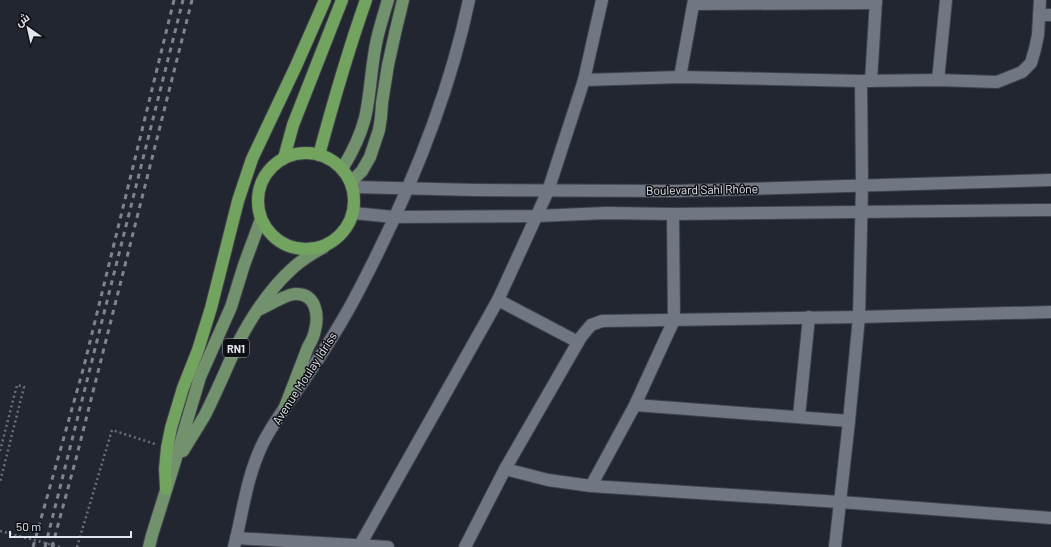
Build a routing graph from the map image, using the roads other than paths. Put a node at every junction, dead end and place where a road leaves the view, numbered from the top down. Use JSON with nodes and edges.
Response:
{"nodes":[{"id":1,"x":325,"y":0,"type":"edge"},
{"id":2,"x":342,"y":0,"type":"edge"},
{"id":3,"x":366,"y":0,"type":"edge"},
{"id":4,"x":388,"y":0,"type":"edge"},
{"id":5,"x":403,"y":0,"type":"edge"},
{"id":6,"x":469,"y":0,"type":"edge"},
{"id":7,"x":602,"y":0,"type":"edge"},
{"id":8,"x":946,"y":0,"type":"edge"},
{"id":9,"x":1040,"y":0,"type":"edge"},
{"id":10,"x":876,"y":1,"type":"edge"},
{"id":11,"x":694,"y":2,"type":"edge"},
{"id":12,"x":1039,"y":15,"type":"junction"},
{"id":13,"x":1051,"y":15,"type":"edge"},
{"id":14,"x":680,"y":77,"type":"junction"},
{"id":15,"x":584,"y":80,"type":"junction"},
{"id":16,"x":938,"y":80,"type":"junction"},
{"id":17,"x":866,"y":81,"type":"junction"},
{"id":18,"x":319,"y":155,"type":"junction"},
{"id":19,"x":284,"y":158,"type":"junction"},
{"id":20,"x":342,"y":169,"type":"junction"},
{"id":21,"x":1051,"y":180,"type":"edge"},
{"id":22,"x":352,"y":185,"type":"junction"},
{"id":23,"x":862,"y":185,"type":"junction"},
{"id":24,"x":408,"y":188,"type":"junction"},
{"id":25,"x":548,"y":190,"type":"junction"},
{"id":26,"x":1051,"y":210,"type":"edge"},
{"id":27,"x":861,"y":212,"type":"junction"},
{"id":28,"x":353,"y":213,"type":"junction"},
{"id":29,"x":673,"y":214,"type":"junction"},
{"id":30,"x":537,"y":216,"type":"junction"},
{"id":31,"x":394,"y":217,"type":"junction"},
{"id":32,"x":261,"y":219,"type":"junction"},
{"id":33,"x":324,"y":247,"type":"junction"},
{"id":34,"x":498,"y":300,"type":"junction"},
{"id":35,"x":257,"y":310,"type":"junction"},
{"id":36,"x":1051,"y":312,"type":"edge"},
{"id":37,"x":809,"y":317,"type":"junction"},
{"id":38,"x":859,"y":317,"type":"junction"},
{"id":39,"x":674,"y":320,"type":"junction"},
{"id":40,"x":578,"y":342,"type":"junction"},
{"id":41,"x":635,"y":405,"type":"junction"},
{"id":42,"x":284,"y":407,"type":"junction"},
{"id":43,"x":799,"y":416,"type":"junction"},
{"id":44,"x":849,"y":421,"type":"junction"},
{"id":45,"x":173,"y":468,"type":"junction"},
{"id":46,"x":505,"y":469,"type":"junction"},
{"id":47,"x":591,"y":486,"type":"junction"},
{"id":48,"x":166,"y":489,"type":"junction"},
{"id":49,"x":840,"y":502,"type":"junction"},
{"id":50,"x":1051,"y":518,"type":"edge"},
{"id":51,"x":235,"y":543,"type":"edge"},
{"id":52,"x":360,"y":545,"type":"junction"},
{"id":53,"x":149,"y":547,"type":"edge"},
{"id":54,"x":388,"y":547,"type":"edge"},
{"id":55,"x":465,"y":547,"type":"edge"},
{"id":56,"x":835,"y":547,"type":"edge"}],
"edges":[{"from":1,"to":48,"type":"highway"},
{"from":2,"to":19,"type":"highway"},
{"from":3,"to":18,"type":"highway"},
{"from":4,"to":20,"type":"main road"},
{"from":5,"to":22,"type":"main road"},
{"from":6,"to":24,"type":"street","name":"Avenue Moulay Idriss"},
{"from":7,"to":15,"type":"street"},
{"from":8,"to":16,"type":"street"},
{"from":9,"to":12,"type":"street"},
{"from":10,"to":11,"type":"street"},
{"from":10,"to":17,"type":"street"},
{"from":11,"to":14,"type":"street"},
{"from":12,"to":13,"type":"street"},
{"from":12,"to":16,"type":"street"},
{"from":14,"to":15,"type":"street"},
{"from":14,"to":17,"type":"street"},
{"from":15,"to":25,"type":"street"},
{"from":16,"to":17,"type":"street"},
{"from":17,"to":23,"type":"street"},
{"from":18,"to":19,"type":"highway","number":"RN1"},
{"from":18,"to":20,"type":"highway","number":"RN1"},
{"from":19,"to":32,"type":"highway","number":"RN1"},
{"from":20,"to":22,"type":"highway","number":"RN1"},
{"from":21,"to":23,"type":"street","name":"Boulevard Sahl Rhône"},
{"from":22,"to":24,"type":"street","name":"Boulevard Sahl Rhône"},
{"from":22,"to":28,"type":"highway","number":"RN1"},
{"from":23,"to":25,"type":"street","name":"Boulevard Sahl Rhône"},
{"from":23,"to":27,"type":"street"},
{"from":24,"to":25,"type":"street","name":"Boulevard Sahl Rhône"},
{"from":24,"to":31,"type":"street","name":"Avenue Moulay Idriss"},
{"from":25,"to":30,"type":"street"},
{"from":26,"to":27,"type":"street","name":"Boulevard Sahl Rhône"},
{"from":27,"to":29,"type":"street","name":"Boulevard Sahl Rhône"},
{"from":27,"to":38,"type":"street"},
{"from":28,"to":31,"type":"street","name":"Boulevard Sahl Rhône"},
{"from":28,"to":33,"type":"highway","number":"RN1"},
{"from":29,"to":30,"type":"street","name":"Boulevard Sahl Rhône"},
{"from":29,"to":39,"type":"street"},
{"from":30,"to":31,"type":"street","name":"Boulevard Sahl Rhône"},
{"from":30,"to":34,"type":"street"},
{"from":31,"to":42,"type":"street","name":"Avenue Moulay Idriss"},
{"from":32,"to":33,"type":"highway","number":"RN1"},
{"from":32,"to":45,"type":"main road","number":"RN1"},
{"from":33,"to":35,"type":"main road","number":"RN1"},
{"from":34,"to":40,"type":"street"},
{"from":34,"to":52,"type":"street"},
{"from":35,"to":42,"type":"main road"},
{"from":35,"to":45,"type":"main road","number":"RN1"},
{"from":36,"to":38,"type":"street"},
{"from":37,"to":38,"type":"street"},
{"from":37,"to":39,"type":"street"},
{"from":37,"to":43,"type":"street"},
{"from":38,"to":44,"type":"street"},
{"from":39,"to":40,"type":"street"},
{"from":39,"to":41,"type":"street"},
{"from":40,"to":46,"type":"street"},
{"from":41,"to":43,"type":"street"},
{"from":41,"to":47,"type":"street"},
{"from":42,"to":51,"type":"street","name":"Avenue Moulay Idriss"},
{"from":43,"to":44,"type":"street"},
{"from":44,"to":49,"type":"street"},
{"from":45,"to":48,"type":"main road","number":"RN1"},
{"from":46,"to":47,"type":"street"},
{"from":46,"to":55,"type":"street"},
{"from":47,"to":49,"type":"street"},
{"from":48,"to":53,"type":"main road","number":"RN1"},
{"from":49,"to":50,"type":"street"},
{"from":49,"to":56,"type":"street"},
{"from":51,"to":52,"type":"street"},
{"from":52,"to":54,"type":"street"}]}
